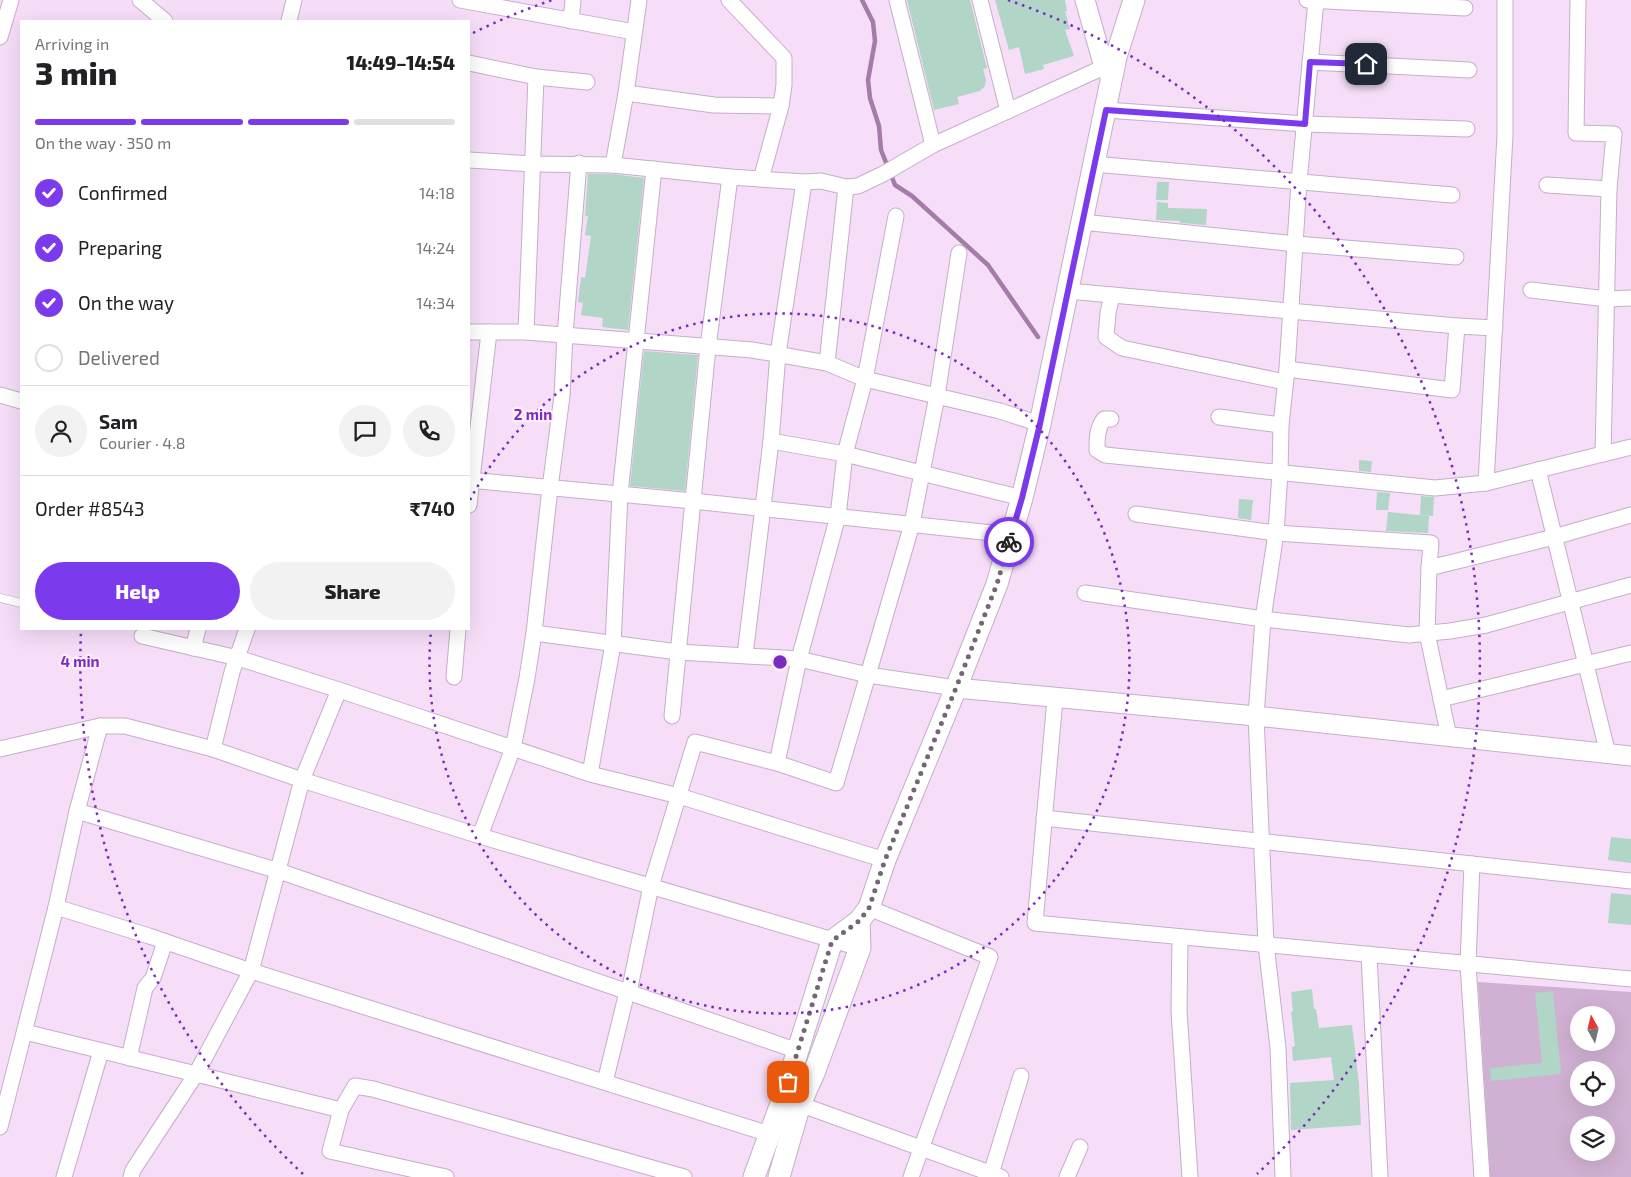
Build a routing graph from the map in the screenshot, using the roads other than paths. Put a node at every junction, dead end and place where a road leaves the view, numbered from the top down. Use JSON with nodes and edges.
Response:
{"nodes":[{"id":1,"x":11,"y":0,"type":"edge"},
{"id":2,"x":140,"y":0,"type":"edge"},
{"id":3,"x":294,"y":0,"type":"edge"},
{"id":4,"x":460,"y":0,"type":"edge"},
{"id":5,"x":573,"y":0,"type":"edge"},
{"id":6,"x":639,"y":0,"type":"edge"},
{"id":7,"x":729,"y":0,"type":"edge"},
{"id":8,"x":897,"y":0,"type":"edge"},
{"id":9,"x":980,"y":0,"type":"edge"},
{"id":10,"x":1085,"y":0,"type":"edge"},
{"id":11,"x":1134,"y":0,"type":"edge"},
{"id":12,"x":1313,"y":0,"type":"edge"},
{"id":13,"x":1505,"y":0,"type":"edge"},
{"id":14,"x":1578,"y":0,"type":"edge"},
{"id":15,"x":502,"y":4,"type":"edge"},
{"id":16,"x":1465,"y":8,"type":"dead end"},
{"id":17,"x":164,"y":20,"type":"edge"},
{"id":18,"x":289,"y":20,"type":"edge"},
{"id":19,"x":571,"y":21,"type":"junction"},
{"id":20,"x":634,"y":32,"type":"junction"},
{"id":21,"x":0,"y":37,"type":"edge"},
{"id":22,"x":1310,"y":62,"type":"junction"},
{"id":23,"x":470,"y":63,"type":"edge"},
{"id":24,"x":1469,"y":70,"type":"dead end"},
{"id":25,"x":1108,"y":73,"type":"junction"},
{"id":26,"x":536,"y":77,"type":"junction"},
{"id":27,"x":587,"y":82,"type":"dead end"},
{"id":28,"x":626,"y":93,"type":"junction"},
{"id":29,"x":781,"y":106,"type":"junction"},
{"id":30,"x":1008,"y":110,"type":"junction"},
{"id":31,"x":1106,"y":110,"type":"junction"},
{"id":32,"x":1305,"y":124,"type":"junction"},
{"id":33,"x":1467,"y":129,"type":"dead end"},
{"id":34,"x":933,"y":145,"type":"junction"},
{"id":35,"x":470,"y":160,"type":"edge"},
{"id":36,"x":533,"y":164,"type":"junction"},
{"id":37,"x":579,"y":164,"type":"junction"},
{"id":38,"x":613,"y":164,"type":"junction"},
{"id":39,"x":1093,"y":164,"type":"junction"},
{"id":40,"x":654,"y":169,"type":"junction"},
{"id":41,"x":730,"y":177,"type":"junction"},
{"id":42,"x":761,"y":179,"type":"junction"},
{"id":43,"x":804,"y":182,"type":"junction"},
{"id":44,"x":1299,"y":182,"type":"junction"},
{"id":45,"x":1547,"y":185,"type":"dead end"},
{"id":46,"x":846,"y":187,"type":"junction"},
{"id":47,"x":1609,"y":189,"type":"junction"},
{"id":48,"x":1452,"y":196,"type":"dead end"},
{"id":49,"x":896,"y":216,"type":"dead end"},
{"id":50,"x":1082,"y":222,"type":"junction"},
{"id":51,"x":1296,"y":244,"type":"junction"},
{"id":52,"x":959,"y":253,"type":"dead end"},
{"id":53,"x":1456,"y":257,"type":"dead end"},
{"id":54,"x":1531,"y":290,"type":"dead end"},
{"id":55,"x":1068,"y":291,"type":"junction"},
{"id":56,"x":1112,"y":295,"type":"junction"},
{"id":57,"x":1631,"y":298,"type":"edge"},
{"id":58,"x":1607,"y":299,"type":"junction"},
{"id":59,"x":1292,"y":311,"type":"junction"},
{"id":60,"x":1457,"y":326,"type":"junction"},
{"id":61,"x":1495,"y":328,"type":"junction"},
{"id":62,"x":470,"y":332,"type":"edge"},
{"id":63,"x":489,"y":332,"type":"junction"},
{"id":64,"x":526,"y":332,"type":"junction"},
{"id":65,"x":565,"y":335,"type":"junction"},
{"id":66,"x":636,"y":340,"type":"junction"},
{"id":67,"x":708,"y":346,"type":"junction"},
{"id":68,"x":778,"y":354,"type":"junction"},
{"id":69,"x":827,"y":362,"type":"junction"},
{"id":70,"x":1286,"y":376,"type":"junction"},
{"id":71,"x":865,"y":379,"type":"junction"},
{"id":72,"x":0,"y":395,"type":"edge"},
{"id":73,"x":937,"y":396,"type":"junction"},
{"id":74,"x":20,"y":401,"type":"edge"},
{"id":75,"x":1219,"y":417,"type":"dead end"},
{"id":76,"x":1111,"y":419,"type":"dead end"},
{"id":77,"x":1040,"y":424,"type":"junction"},
{"id":78,"x":1281,"y":425,"type":"junction"},
{"id":79,"x":771,"y":441,"type":"junction"},
{"id":80,"x":1631,"y":447,"type":"edge"},
{"id":81,"x":845,"y":454,"type":"junction"},
{"id":82,"x":1604,"y":454,"type":"junction"},
{"id":83,"x":1538,"y":470,"type":"junction"},
{"id":84,"x":1280,"y":473,"type":"junction"},
{"id":85,"x":923,"y":474,"type":"junction"},
{"id":86,"x":470,"y":480,"type":"edge"},
{"id":87,"x":1486,"y":483,"type":"junction"},
{"id":88,"x":550,"y":488,"type":"junction"},
{"id":89,"x":620,"y":494,"type":"junction"},
{"id":90,"x":1022,"y":498,"type":"junction"},
{"id":91,"x":693,"y":501,"type":"junction"},
{"id":92,"x":762,"y":509,"type":"junction"},
{"id":93,"x":1136,"y":514,"type":"dead end"},
{"id":94,"x":1631,"y":515,"type":"edge"},
{"id":95,"x":838,"y":516,"type":"junction"},
{"id":96,"x":912,"y":524,"type":"junction"},
{"id":97,"x":1276,"y":533,"type":"junction"},
{"id":98,"x":1011,"y":535,"type":"junction"},
{"id":99,"x":1554,"y":536,"type":"junction"},
{"id":100,"x":1429,"y":568,"type":"junction"},
{"id":101,"x":1631,"y":585,"type":"edge"},
{"id":102,"x":1086,"y":593,"type":"dead end"},
{"id":103,"x":0,"y":598,"type":"edge"},
{"id":104,"x":1571,"y":602,"type":"junction"},
{"id":105,"x":20,"y":603,"type":"edge"},
{"id":106,"x":1264,"y":620,"type":"junction"},
{"id":107,"x":198,"y":630,"type":"edge"},
{"id":108,"x":248,"y":630,"type":"edge"},
{"id":109,"x":458,"y":630,"type":"edge"},
{"id":110,"x":534,"y":633,"type":"junction"},
{"id":111,"x":1427,"y":633,"type":"junction"},
{"id":112,"x":142,"y":636,"type":"dead end"},
{"id":113,"x":613,"y":644,"type":"junction"},
{"id":114,"x":193,"y":648,"type":"junction"},
{"id":115,"x":678,"y":652,"type":"junction"},
{"id":116,"x":1631,"y":652,"type":"edge"},
{"id":117,"x":745,"y":655,"type":"junction"},
{"id":118,"x":238,"y":658,"type":"junction"},
{"id":119,"x":798,"y":659,"type":"junction"},
{"id":120,"x":1586,"y":664,"type":"junction"},
{"id":121,"x":868,"y":675,"type":"junction"},
{"id":122,"x":454,"y":677,"type":"dead end"},
{"id":123,"x":956,"y":688,"type":"junction"},
{"id":124,"x":339,"y":690,"type":"junction"},
{"id":125,"x":1055,"y":699,"type":"junction"},
{"id":126,"x":1441,"y":699,"type":"junction"},
{"id":127,"x":672,"y":716,"type":"dead end"},
{"id":128,"x":1256,"y":716,"type":"junction"},
{"id":129,"x":100,"y":726,"type":"junction"},
{"id":130,"x":1449,"y":737,"type":"junction"},
{"id":131,"x":513,"y":748,"type":"junction"},
{"id":132,"x":0,"y":749,"type":"edge"},
{"id":133,"x":213,"y":749,"type":"junction"},
{"id":134,"x":1608,"y":754,"type":"junction"},
{"id":135,"x":1631,"y":756,"type":"edge"},
{"id":136,"x":777,"y":763,"type":"junction"},
{"id":137,"x":590,"y":774,"type":"junction"},
{"id":138,"x":302,"y":780,"type":"junction"},
{"id":139,"x":678,"y":796,"type":"junction"},
{"id":140,"x":77,"y":811,"type":"junction"},
{"id":141,"x":1044,"y":818,"type":"junction"},
{"id":142,"x":480,"y":836,"type":"junction"},
{"id":143,"x":1261,"y":841,"type":"junction"},
{"id":144,"x":885,"y":860,"type":"junction"},
{"id":145,"x":1472,"y":864,"type":"junction"},
{"id":146,"x":279,"y":871,"type":"junction"},
{"id":147,"x":1631,"y":881,"type":"edge"},
{"id":148,"x":651,"y":886,"type":"junction"},
{"id":149,"x":56,"y":907,"type":"junction"},
{"id":150,"x":864,"y":915,"type":"junction"},
{"id":151,"x":1180,"y":936,"type":"junction"},
{"id":152,"x":832,"y":941,"type":"junction"},
{"id":153,"x":165,"y":942,"type":"junction"},
{"id":154,"x":1266,"y":944,"type":"junction"},
{"id":155,"x":860,"y":948,"type":"junction"},
{"id":156,"x":1369,"y":954,"type":"junction"},
{"id":157,"x":1468,"y":964,"type":"junction"},
{"id":158,"x":251,"y":971,"type":"junction"},
{"id":159,"x":1631,"y":979,"type":"edge"},
{"id":160,"x":627,"y":992,"type":"junction"},
{"id":161,"x":24,"y":1032,"type":"junction"},
{"id":162,"x":101,"y":1051,"type":"junction"},
{"id":163,"x":798,"y":1051,"type":"junction"},
{"id":164,"x":129,"y":1058,"type":"junction"},
{"id":165,"x":196,"y":1074,"type":"junction"},
{"id":166,"x":1021,"y":1076,"type":"dead end"},
{"id":167,"x":606,"y":1082,"type":"junction"},
{"id":168,"x":792,"y":1101,"type":"junction"},
{"id":169,"x":341,"y":1110,"type":"junction"},
{"id":170,"x":0,"y":1127,"type":"edge"},
{"id":171,"x":769,"y":1134,"type":"junction"},
{"id":172,"x":1080,"y":1147,"type":"dead end"},
{"id":173,"x":921,"y":1148,"type":"junction"},
{"id":174,"x":994,"y":1176,"type":"edge"},
{"id":175,"x":64,"y":1177,"type":"edge"},
{"id":176,"x":131,"y":1177,"type":"edge"},
{"id":177,"x":446,"y":1177,"type":"edge"},
{"id":178,"x":684,"y":1177,"type":"edge"},
{"id":179,"x":754,"y":1177,"type":"edge"},
{"id":180,"x":779,"y":1177,"type":"edge"},
{"id":181,"x":911,"y":1177,"type":"edge"},
{"id":182,"x":1067,"y":1177,"type":"edge"},
{"id":183,"x":1190,"y":1177,"type":"edge"},
{"id":184,"x":1283,"y":1177,"type":"edge"},
{"id":185,"x":1380,"y":1177,"type":"edge"},
{"id":186,"x":1482,"y":1177,"type":"edge"}],
"edges":[{"from":1,"to":21,"type":"street"},
{"from":2,"to":17,"type":"street"},
{"from":3,"to":18,"type":"street"},
{"from":4,"to":15,"type":"street"},
{"from":5,"to":19,"type":"street"},
{"from":6,"to":20,"type":"street"},
{"from":7,"to":29,"type":"street"},
{"from":8,"to":34,"type":"street"},
{"from":9,"to":30,"type":"street"},
{"from":10,"to":25,"type":"street"},
{"from":11,"to":25,"type":"main road"},
{"from":12,"to":16,"type":"street"},
{"from":12,"to":22,"type":"street"},
{"from":13,"to":61,"type":"street"},
{"from":14,"to":47,"type":"street"},
{"from":15,"to":19,"type":"street"},
{"from":19,"to":20,"type":"street"},
{"from":20,"to":28,"type":"street"},
{"from":22,"to":24,"type":"street"},
{"from":22,"to":32,"type":"street"},
{"from":23,"to":26,"type":"street"},
{"from":25,"to":30,"type":"street"},
{"from":25,"to":31,"type":"main road"},
{"from":26,"to":27,"type":"street"},
{"from":26,"to":36,"type":"street"},
{"from":28,"to":29,"type":"street"},
{"from":28,"to":38,"type":"street"},
{"from":29,"to":42,"type":"street"},
{"from":30,"to":34,"type":"street"},
{"from":31,"to":32,"type":"street"},
{"from":31,"to":39,"type":"main road"},
{"from":32,"to":33,"type":"street"},
{"from":32,"to":44,"type":"street"},
{"from":34,"to":46,"type":"street"},
{"from":35,"to":36,"type":"street"},
{"from":36,"to":37,"type":"street"},
{"from":36,"to":64,"type":"street"},
{"from":37,"to":38,"type":"street"},
{"from":37,"to":65,"type":"street"},
{"from":38,"to":40,"type":"street"},
{"from":39,"to":44,"type":"street"},
{"from":39,"to":50,"type":"main road"},
{"from":40,"to":41,"type":"street"},
{"from":40,"to":66,"type":"street"},
{"from":41,"to":42,"type":"street"},
{"from":41,"to":67,"type":"street"},
{"from":42,"to":43,"type":"street"},
{"from":43,"to":46,"type":"street"},
{"from":43,"to":68,"type":"street"},
{"from":44,"to":48,"type":"street"},
{"from":44,"to":51,"type":"street"},
{"from":45,"to":47,"type":"street"},
{"from":46,"to":69,"type":"street"},
{"from":47,"to":58,"type":"street"},
{"from":49,"to":71,"type":"street"},
{"from":50,"to":51,"type":"street"},
{"from":50,"to":55,"type":"main road"},
{"from":51,"to":53,"type":"street"},
{"from":51,"to":59,"type":"street"},
{"from":52,"to":73,"type":"street"},
{"from":54,"to":58,"type":"street"},
{"from":55,"to":56,"type":"street"},
{"from":55,"to":77,"type":"main road"},
{"from":56,"to":59,"type":"street"},
{"from":56,"to":70,"type":"street"},
{"from":57,"to":58,"type":"street"},
{"from":58,"to":82,"type":"street"},
{"from":59,"to":60,"type":"street"},
{"from":59,"to":70,"type":"street"},
{"from":60,"to":61,"type":"street"},
{"from":60,"to":70,"type":"street"},
{"from":61,"to":87,"type":"street"},
{"from":62,"to":63,"type":"street"},
{"from":63,"to":64,"type":"street"},
{"from":63,"to":86,"type":"street"},
{"from":64,"to":65,"type":"street"},
{"from":65,"to":66,"type":"street"},
{"from":65,"to":88,"type":"street"},
{"from":66,"to":67,"type":"street"},
{"from":66,"to":89,"type":"street"},
{"from":67,"to":68,"type":"street"},
{"from":67,"to":91,"type":"street"},
{"from":68,"to":69,"type":"street"},
{"from":68,"to":79,"type":"street"},
{"from":69,"to":71,"type":"street"},
{"from":70,"to":78,"type":"street"},
{"from":71,"to":73,"type":"street"},
{"from":71,"to":81,"type":"street"},
{"from":72,"to":74,"type":"street"},
{"from":73,"to":77,"type":"street"},
{"from":73,"to":85,"type":"street"},
{"from":75,"to":78,"type":"street"},
{"from":76,"to":84,"type":"street"},
{"from":77,"to":90,"type":"main road"},
{"from":78,"to":84,"type":"street"},
{"from":79,"to":81,"type":"street"},
{"from":79,"to":92,"type":"street"},
{"from":80,"to":82,"type":"street"},
{"from":81,"to":85,"type":"street"},
{"from":81,"to":95,"type":"street"},
{"from":82,"to":83,"type":"street"},
{"from":83,"to":87,"type":"street"},
{"from":83,"to":99,"type":"street"},
{"from":84,"to":87,"type":"street"},
{"from":84,"to":97,"type":"street"},
{"from":85,"to":90,"type":"street"},
{"from":85,"to":96,"type":"street"},
{"from":86,"to":88,"type":"street"},
{"from":88,"to":89,"type":"street"},
{"from":88,"to":110,"type":"street"},
{"from":89,"to":91,"type":"street"},
{"from":89,"to":113,"type":"street"},
{"from":90,"to":98,"type":"main road"},
{"from":91,"to":92,"type":"street"},
{"from":91,"to":115,"type":"street"},
{"from":92,"to":95,"type":"street"},
{"from":92,"to":117,"type":"street"},
{"from":93,"to":97,"type":"street"},
{"from":94,"to":99,"type":"street"},
{"from":95,"to":96,"type":"street"},
{"from":95,"to":119,"type":"street"},
{"from":96,"to":98,"type":"street"},
{"from":96,"to":121,"type":"street"},
{"from":97,"to":100,"type":"street"},
{"from":97,"to":106,"type":"street"},
{"from":98,"to":123,"type":"main road"},
{"from":99,"to":100,"type":"street"},
{"from":99,"to":104,"type":"street"},
{"from":100,"to":111,"type":"street"},
{"from":101,"to":104,"type":"street"},
{"from":102,"to":106,"type":"street"},
{"from":103,"to":105,"type":"lane"},
{"from":104,"to":111,"type":"street"},
{"from":104,"to":120,"type":"street"},
{"from":106,"to":111,"type":"street"},
{"from":106,"to":128,"type":"street"},
{"from":107,"to":114,"type":"street"},
{"from":108,"to":118,"type":"street"},
{"from":109,"to":122,"type":"street"},
{"from":110,"to":113,"type":"street"},
{"from":110,"to":131,"type":"street"},
{"from":111,"to":126,"type":"street"},
{"from":112,"to":114,"type":"street"},
{"from":113,"to":115,"type":"street"},
{"from":113,"to":137,"type":"street"},
{"from":114,"to":118,"type":"street"},
{"from":115,"to":117,"type":"street"},
{"from":115,"to":127,"type":"street"},
{"from":116,"to":120,"type":"street"},
{"from":117,"to":119,"type":"street"},
{"from":118,"to":124,"type":"street"},
{"from":118,"to":133,"type":"street"},
{"from":119,"to":121,"type":"street"},
{"from":119,"to":136,"type":"street"},
{"from":120,"to":126,"type":"street"},
{"from":120,"to":134,"type":"street"},
{"from":121,"to":123,"type":"street"},
{"from":121,"to":136,"type":"street"},
{"from":123,"to":125,"type":"street"},
{"from":123,"to":144,"type":"main road"},
{"from":124,"to":131,"type":"street"},
{"from":124,"to":138,"type":"street"},
{"from":125,"to":128,"type":"street"},
{"from":125,"to":141,"type":"street"},
{"from":126,"to":130,"type":"street"},
{"from":128,"to":130,"type":"street"},
{"from":128,"to":143,"type":"street"},
{"from":129,"to":132,"type":"street"},
{"from":129,"to":133,"type":"street"},
{"from":129,"to":140,"type":"street"},
{"from":130,"to":134,"type":"street"},
{"from":131,"to":137,"type":"street"},
{"from":131,"to":142,"type":"street"},
{"from":133,"to":138,"type":"street"},
{"from":134,"to":135,"type":"street"},
{"from":136,"to":139,"type":"street"},
{"from":137,"to":139,"type":"street"},
{"from":138,"to":142,"type":"street"},
{"from":138,"to":146,"type":"street"},
{"from":139,"to":144,"type":"street"},
{"from":139,"to":148,"type":"street"},
{"from":140,"to":146,"type":"street"},
{"from":140,"to":149,"type":"street"},
{"from":141,"to":143,"type":"street"},
{"from":141,"to":151,"type":"street"},
{"from":142,"to":148,"type":"street"},
{"from":143,"to":145,"type":"street"},
{"from":143,"to":154,"type":"street"},
{"from":144,"to":150,"type":"main road"},
{"from":145,"to":147,"type":"street"},
{"from":145,"to":157,"type":"street"},
{"from":146,"to":158,"type":"street"},
{"from":146,"to":160,"type":"street"},
{"from":148,"to":152,"type":"street"},
{"from":148,"to":160,"type":"street"},
{"from":149,"to":153,"type":"street"},
{"from":149,"to":161,"type":"street"},
{"from":150,"to":152,"type":"main road"},
{"from":150,"to":155,"type":"main road"},
{"from":150,"to":173,"type":"street"},
{"from":151,"to":154,"type":"street"},
{"from":151,"to":183,"type":"street"},
{"from":152,"to":155,"type":"street"},
{"from":152,"to":163,"type":"main road"},
{"from":153,"to":158,"type":"street"},
{"from":153,"to":164,"type":"street"},
{"from":154,"to":156,"type":"street"},
{"from":154,"to":184,"type":"street"},
{"from":155,"to":168,"type":"main road"},
{"from":156,"to":157,"type":"street"},
{"from":156,"to":185,"type":"street"},
{"from":157,"to":159,"type":"street"},
{"from":157,"to":186,"type":"street"},
{"from":158,"to":165,"type":"street"},
{"from":158,"to":167,"type":"street"},
{"from":160,"to":163,"type":"street"},
{"from":160,"to":167,"type":"street"},
{"from":161,"to":162,"type":"street"},
{"from":161,"to":170,"type":"street"},
{"from":162,"to":164,"type":"street"},
{"from":162,"to":175,"type":"street"},
{"from":163,"to":168,"type":"main road"},
{"from":164,"to":165,"type":"street"},
{"from":165,"to":169,"type":"street"},
{"from":165,"to":176,"type":"street"},
{"from":166,"to":174,"type":"street"},
{"from":167,"to":171,"type":"street"},
{"from":168,"to":171,"type":"main road"},
{"from":168,"to":173,"type":"street"},
{"from":168,"to":180,"type":"main road"},
{"from":169,"to":177,"type":"street"},
{"from":169,"to":178,"type":"street"},
{"from":171,"to":179,"type":"main road"},
{"from":172,"to":182,"type":"street"},
{"from":173,"to":174,"type":"street"},
{"from":173,"to":181,"type":"street"}]}
